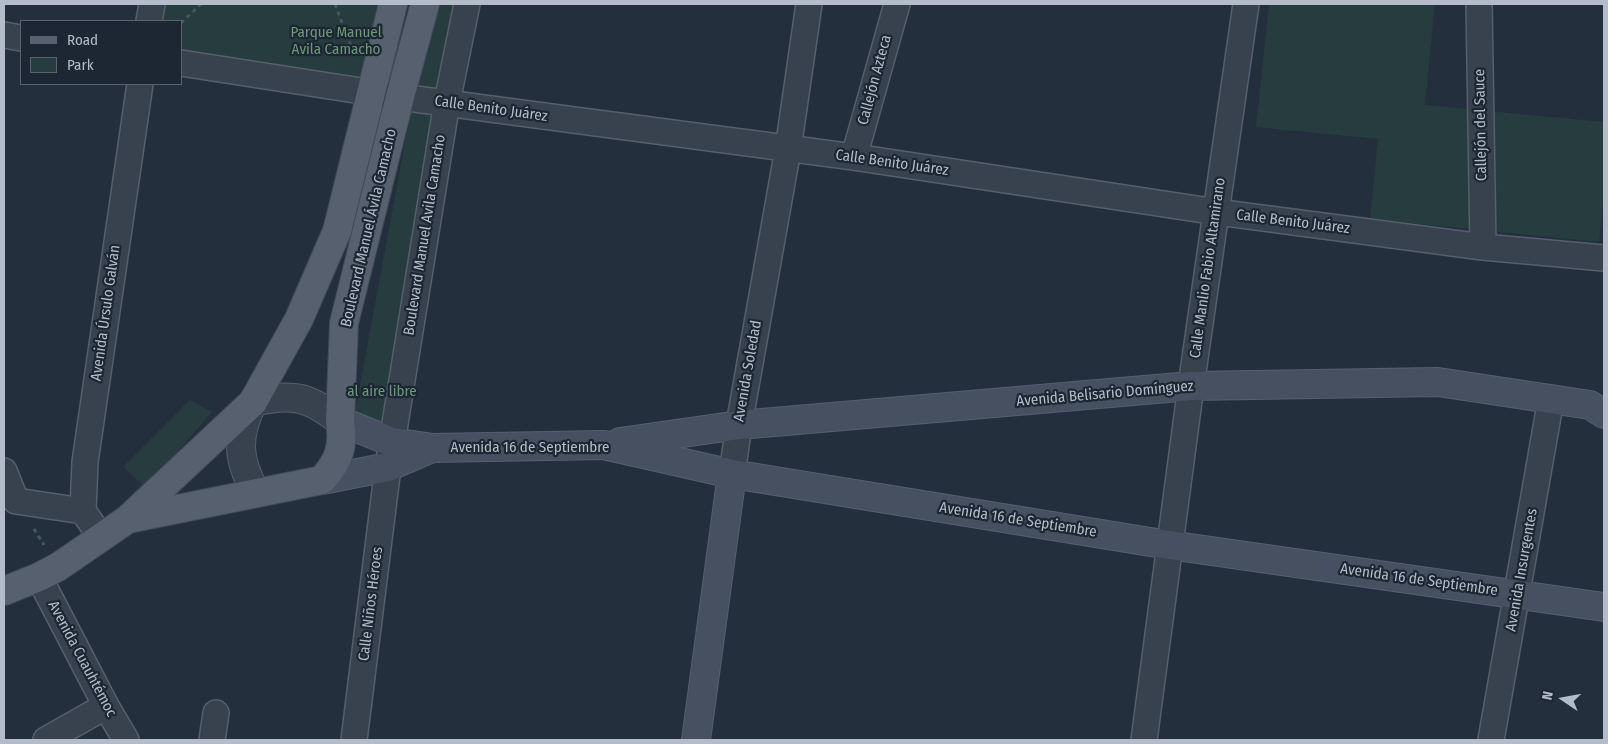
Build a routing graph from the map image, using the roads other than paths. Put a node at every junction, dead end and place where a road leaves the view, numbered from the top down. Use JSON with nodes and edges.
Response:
{"nodes":[{"id":1,"x":152,"y":4,"type":"edge"},
{"id":2,"x":393,"y":4,"type":"edge"},
{"id":3,"x":425,"y":4,"type":"edge"},
{"id":4,"x":467,"y":4,"type":"edge"},
{"id":5,"x":809,"y":4,"type":"edge"},
{"id":6,"x":896,"y":4,"type":"edge"},
{"id":7,"x":1246,"y":4,"type":"edge"},
{"id":8,"x":1479,"y":4,"type":"edge"},
{"id":9,"x":149,"y":20,"type":"edge"},
{"id":10,"x":4,"y":35,"type":"edge"},
{"id":11,"x":20,"y":38,"type":"edge"},
{"id":12,"x":182,"y":63,"type":"edge"},
{"id":13,"x":140,"y":85,"type":"edge"},
{"id":14,"x":370,"y":92,"type":"junction"},
{"id":15,"x":400,"y":96,"type":"junction"},
{"id":16,"x":446,"y":102,"type":"junction"},
{"id":17,"x":788,"y":149,"type":"junction"},
{"id":18,"x":854,"y":157,"type":"junction"},
{"id":19,"x":1217,"y":212,"type":"junction"},
{"id":20,"x":1482,"y":247,"type":"junction"},
{"id":21,"x":1604,"y":258,"type":"edge"},
{"id":22,"x":1191,"y":386,"type":"junction"},
{"id":23,"x":1551,"y":399,"type":"junction"},
{"id":24,"x":253,"y":402,"type":"junction"},
{"id":25,"x":1604,"y":414,"type":"edge"},
{"id":26,"x":340,"y":421,"type":"junction"},
{"id":27,"x":738,"y":425,"type":"junction"},
{"id":28,"x":604,"y":445,"type":"junction"},
{"id":29,"x":390,"y":455,"type":"junction"},
{"id":30,"x":4,"y":471,"type":"edge"},
{"id":31,"x":732,"y":474,"type":"junction"},
{"id":32,"x":322,"y":480,"type":"junction"},
{"id":33,"x":256,"y":493,"type":"junction"},
{"id":34,"x":83,"y":511,"type":"junction"},
{"id":35,"x":128,"y":519,"type":"junction"},
{"id":36,"x":101,"y":537,"type":"junction"},
{"id":37,"x":1169,"y":545,"type":"junction"},
{"id":38,"x":48,"y":572,"type":"junction"},
{"id":39,"x":4,"y":591,"type":"edge"},
{"id":40,"x":1518,"y":594,"type":"junction"},
{"id":41,"x":1604,"y":607,"type":"edge"},
{"id":42,"x":106,"y":706,"type":"junction"},
{"id":43,"x":216,"y":713,"type":"dead end"},
{"id":44,"x":46,"y":740,"type":"edge"},
{"id":45,"x":126,"y":740,"type":"edge"},
{"id":46,"x":212,"y":740,"type":"edge"},
{"id":47,"x":354,"y":740,"type":"edge"},
{"id":48,"x":696,"y":740,"type":"edge"},
{"id":49,"x":1144,"y":740,"type":"edge"},
{"id":50,"x":1491,"y":740,"type":"edge"}],
"edges":[{"from":1,"to":9,"type":"street"},
{"from":2,"to":14,"type":"main road","name":"Boulevard Manuel Ávila Camacho"},
{"from":3,"to":15,"type":"main road","name":"Boulevard Manuel Ávila Camacho"},
{"from":4,"to":16,"type":"street","name":"Boulevard Manuel Avila Camacho"},
{"from":5,"to":17,"type":"street","name":"Avenida Soledad"},
{"from":6,"to":18,"type":"street","name":"Callejón Azteca"},
{"from":7,"to":19,"type":"street","name":"Calle Manlio Fabio Altamirano"},
{"from":8,"to":20,"type":"street","name":"Callejón del Sauce"},
{"from":10,"to":11,"type":"street"},
{"from":12,"to":14,"type":"street","name":"Calle Benito Juárez"},
{"from":13,"to":34,"type":"street","name":"Avenida Úrsulo Galván"},
{"from":14,"to":15,"type":"street","name":"Calle Benito Juárez"},
{"from":14,"to":24,"type":"main road","name":"Boulevard Manuel Ávila Camacho"},
{"from":15,"to":16,"type":"street","name":"Calle Benito Juárez"},
{"from":15,"to":26,"type":"main road","name":"Boulevard Manuel Ávila Camacho"},
{"from":16,"to":17,"type":"street","name":"Calle Benito Juárez"},
{"from":16,"to":29,"type":"street","name":"Boulevard Manuel Avila Camacho"},
{"from":17,"to":18,"type":"street","name":"Calle Benito Juárez"},
{"from":17,"to":27,"type":"street","name":"Avenida Soledad"},
{"from":18,"to":19,"type":"street","name":"Calle Benito Juárez"},
{"from":19,"to":20,"type":"street","name":"Calle Benito Juárez"},
{"from":19,"to":22,"type":"street","name":"Calle Manlio Fabio Altamirano"},
{"from":20,"to":21,"type":"street","name":"Calle Benito Juárez"},
{"from":22,"to":23,"type":"main road","name":"Avenida Belisario Domínguez"},
{"from":22,"to":27,"type":"main road","name":"Avenida Belisario Domínguez"},
{"from":22,"to":37,"type":"street","name":"Calle Manlio Fabio Altamirano"},
{"from":23,"to":25,"type":"main road","name":"Avenida Belisario Domínguez"},
{"from":23,"to":40,"type":"street","name":"Avenida Insurgentes"},
{"from":24,"to":26,"type":"street"},
{"from":24,"to":33,"type":"street"},
{"from":24,"to":35,"type":"main road","name":"Boulevard Manuel Ávila Camacho"},
{"from":26,"to":29,"type":"main road","name":"Avenida 16 de Septiembre"},
{"from":26,"to":32,"type":"main road","name":"Boulevard Manuel Ávila Camacho"},
{"from":27,"to":28,"type":"main road","name":"Avenida Belisario Domínguez"},
{"from":27,"to":31,"type":"street","name":"Avenida Soledad"},
{"from":28,"to":29,"type":"main road","name":"Avenida 16 de Septiembre"},
{"from":28,"to":31,"type":"main road","name":"Avenida 16 de Septiembre"},
{"from":29,"to":32,"type":"main road","name":"Avenida 16 de Septiembre"},
{"from":29,"to":47,"type":"street","name":"Calle Niños Héroes"},
{"from":30,"to":34,"type":"street"},
{"from":31,"to":37,"type":"main road","name":"Avenida 16 de Septiembre"},
{"from":31,"to":48,"type":"main road","name":"Avenida Soledad"},
{"from":32,"to":33,"type":"main road","name":"Avenida 16 de Septiembre"},
{"from":33,"to":35,"type":"main road","name":"Avenida 16 de Septiembre"},
{"from":34,"to":36,"type":"street"},
{"from":35,"to":36,"type":"main road","name":"Boulevard Manuel Ávila Camacho"},
{"from":36,"to":38,"type":"main road","name":"Boulevard Manuel Ávila Camacho"},
{"from":37,"to":40,"type":"main road","name":"Avenida 16 de Septiembre"},
{"from":37,"to":49,"type":"street","name":"Calle Manlio Fabio Altamirano"},
{"from":38,"to":39,"type":"main road","name":"Boulevard Manuel Ávila Camacho"},
{"from":38,"to":42,"type":"street","name":"Avenida Cuauhtémoc"},
{"from":40,"to":41,"type":"main road","name":"Avenida 16 de Septiembre"},
{"from":40,"to":50,"type":"street","name":"Avenida Insurgentes"},
{"from":42,"to":44,"type":"street"},
{"from":42,"to":45,"type":"street","name":"Avenida Cuauhtémoc"},
{"from":43,"to":46,"type":"street"}]}
